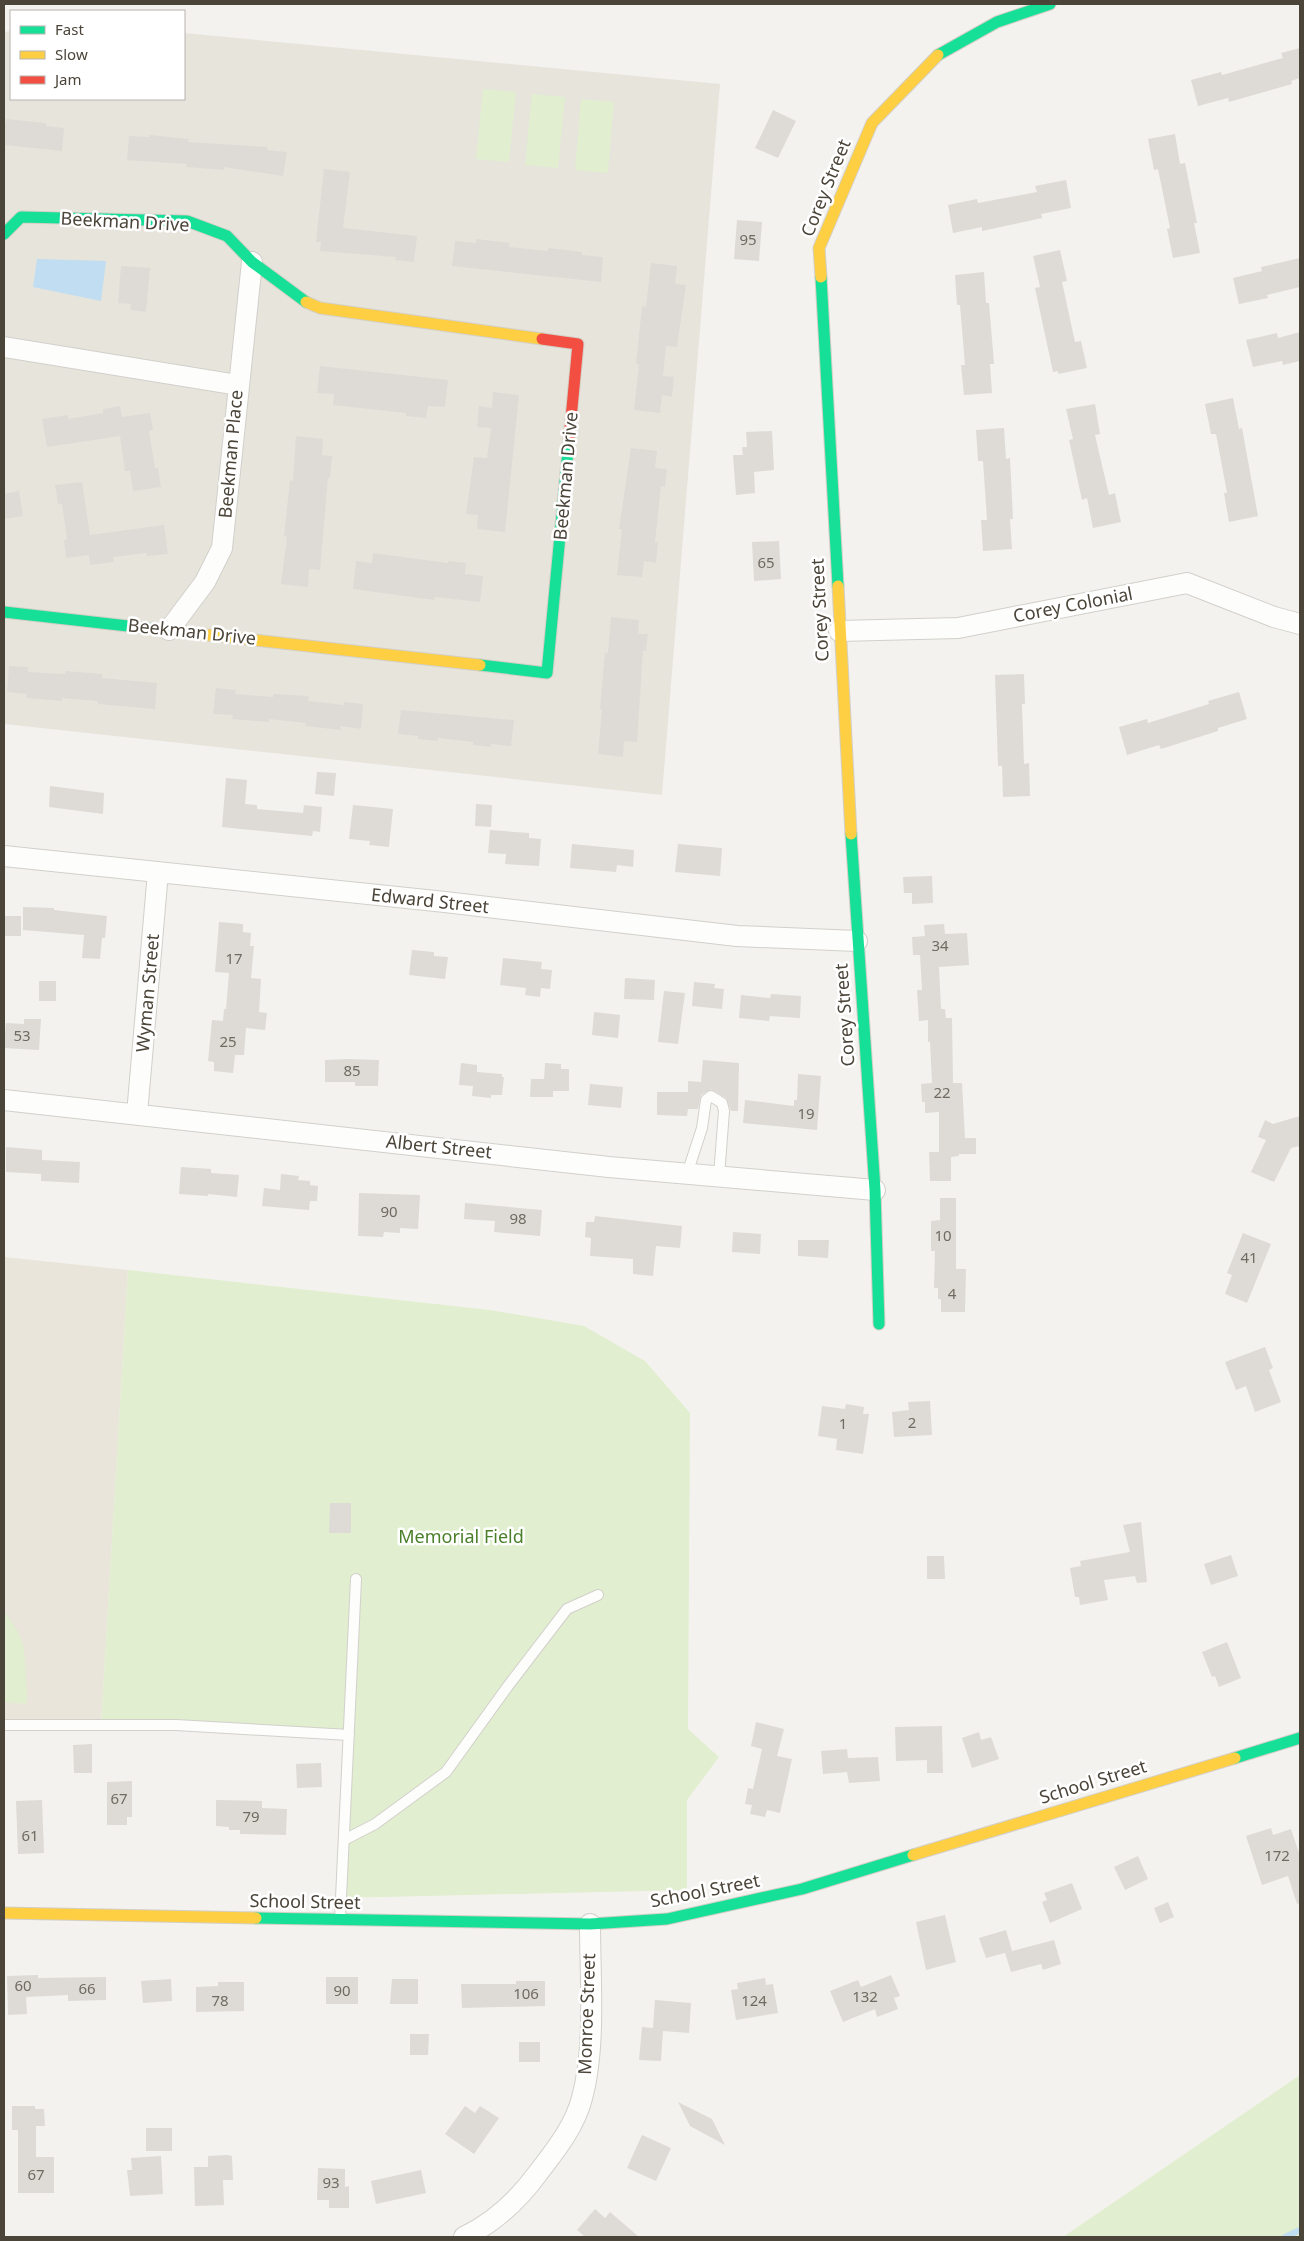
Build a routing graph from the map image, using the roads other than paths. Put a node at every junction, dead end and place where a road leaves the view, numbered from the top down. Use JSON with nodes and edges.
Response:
{"nodes":[{"id":1,"x":1050,"y":4,"type":"edge"},
{"id":2,"x":4,"y":234,"type":"edge"},
{"id":3,"x":252,"y":262,"type":"junction"},
{"id":4,"x":4,"y":347,"type":"edge"},
{"id":5,"x":238,"y":385,"type":"junction"},
{"id":6,"x":4,"y":612,"type":"edge"},
{"id":7,"x":1300,"y":624,"type":"edge"},
{"id":8,"x":169,"y":630,"type":"junction"},
{"id":9,"x":838,"y":631,"type":"junction"},
{"id":10,"x":4,"y":856,"type":"edge"},
{"id":11,"x":158,"y":872,"type":"junction"},
{"id":12,"x":857,"y":941,"type":"junction"},
{"id":13,"x":4,"y":1100,"type":"edge"},
{"id":14,"x":137,"y":1114,"type":"junction"},
{"id":15,"x":687,"y":1174,"type":"junction"},
{"id":16,"x":719,"y":1176,"type":"junction"},
{"id":17,"x":876,"y":1190,"type":"junction"},
{"id":18,"x":879,"y":1324,"type":"dead end"},
{"id":19,"x":356,"y":1579,"type":"dead end"},
{"id":20,"x":598,"y":1595,"type":"dead end"},
{"id":21,"x":4,"y":1725,"type":"edge"},
{"id":22,"x":349,"y":1735,"type":"junction"},
{"id":23,"x":1300,"y":1738,"type":"edge"},
{"id":24,"x":344,"y":1840,"type":"junction"},
{"id":25,"x":4,"y":1913,"type":"edge"},
{"id":26,"x":340,"y":1920,"type":"junction"},
{"id":27,"x":590,"y":1924,"type":"junction"},
{"id":28,"x":464,"y":2237,"type":"edge"}],
"edges":[{"from":1,"to":9,"type":"street","name":"Corey Street"},
{"from":2,"to":3,"type":"street","name":"Beekman Drive"},
{"from":3,"to":5,"type":"street","name":"Beekman Place"},
{"from":3,"to":8,"type":"street","name":"Beekman Drive"},
{"from":4,"to":5,"type":"street"},
{"from":5,"to":8,"type":"street","name":"Beekman Place"},
{"from":6,"to":8,"type":"street","name":"Beekman Drive"},
{"from":7,"to":9,"type":"street","name":"Corey Colonial"},
{"from":9,"to":12,"type":"street","name":"Corey Street"},
{"from":10,"to":11,"type":"street","name":"Edward Street"},
{"from":11,"to":12,"type":"street","name":"Edward Street"},
{"from":11,"to":14,"type":"street","name":"Wyman Street"},
{"from":12,"to":17,"type":"street","name":"Corey Street"},
{"from":13,"to":14,"type":"street","name":"Albert Street"},
{"from":14,"to":15,"type":"street","name":"Albert Street"},
{"from":15,"to":16,"type":"street","name":"Albert Street"},
{"from":15,"to":16,"type":"lane"},
{"from":16,"to":17,"type":"street","name":"Albert Street"},
{"from":17,"to":18,"type":"street","name":"Corey Street"},
{"from":19,"to":22,"type":"lane"},
{"from":20,"to":24,"type":"lane"},
{"from":21,"to":22,"type":"lane"},
{"from":22,"to":24,"type":"lane"},
{"from":23,"to":27,"type":"street","name":"School Street"},
{"from":24,"to":26,"type":"lane"},
{"from":25,"to":26,"type":"street","name":"School Street"},
{"from":26,"to":27,"type":"street","name":"School Street"},
{"from":27,"to":28,"type":"street","name":"Monroe Street"}]}
